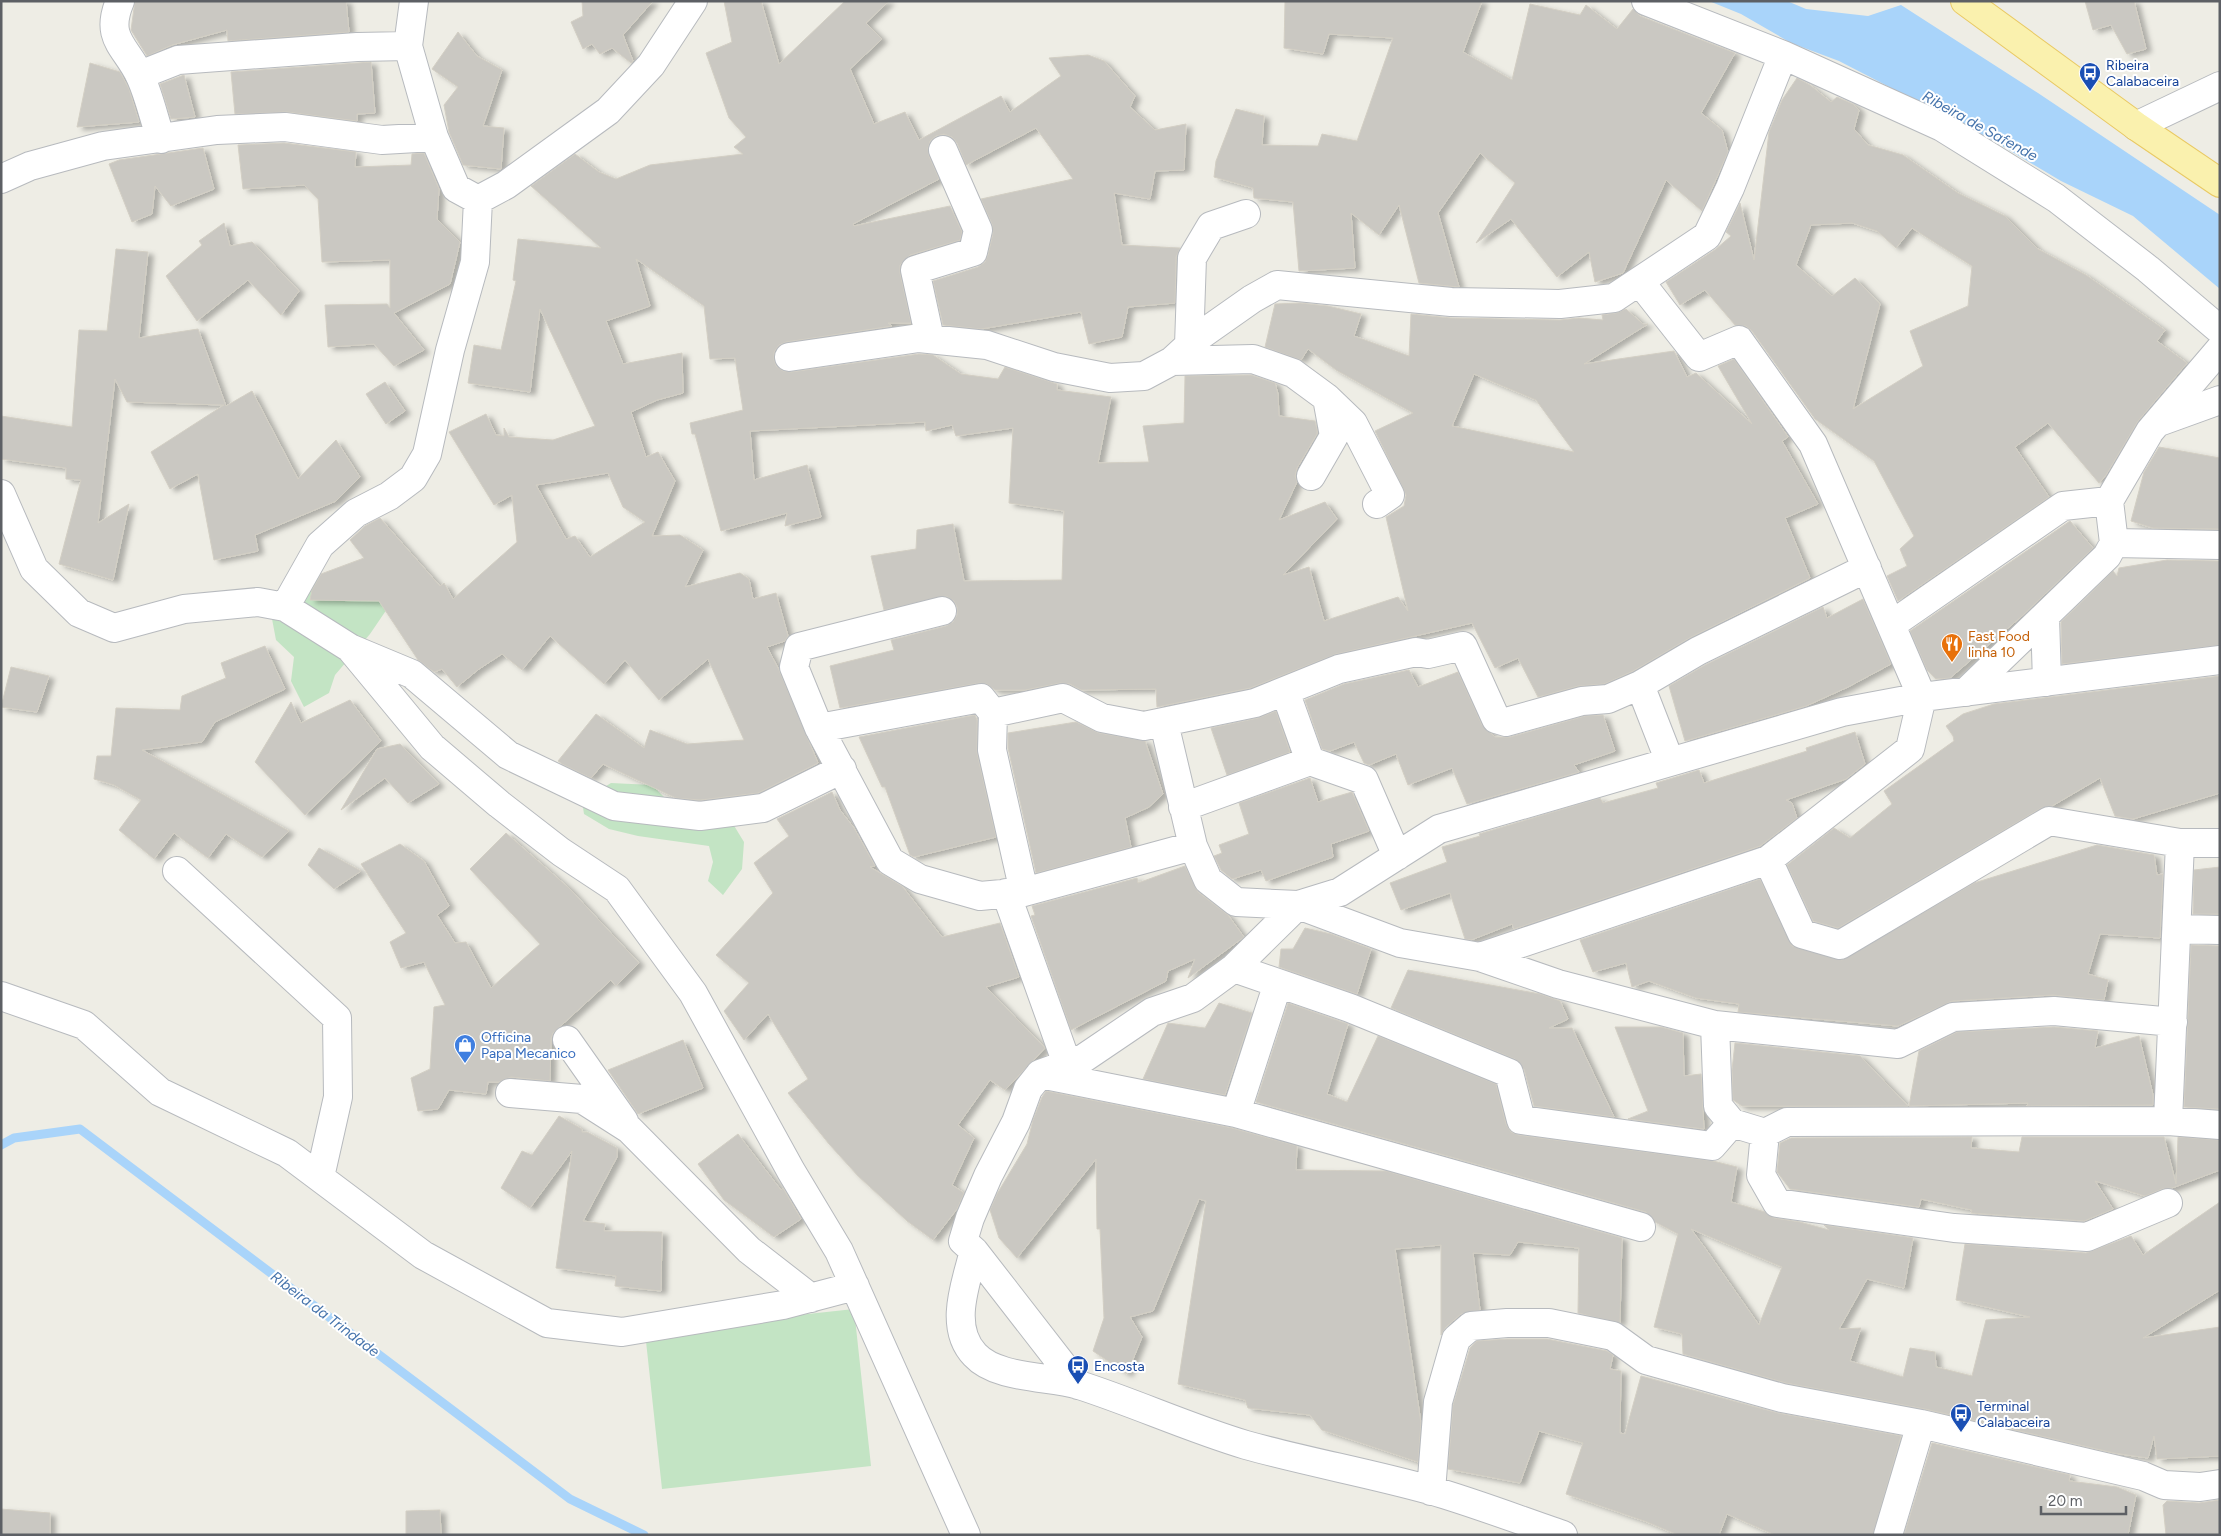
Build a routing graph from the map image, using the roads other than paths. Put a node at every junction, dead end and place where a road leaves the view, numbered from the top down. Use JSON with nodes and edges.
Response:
{"nodes":[{"id":1,"x":120,"y":1,"type":"edge"},
{"id":2,"x":414,"y":1,"type":"edge"},
{"id":3,"x":693,"y":1,"type":"edge"},
{"id":4,"x":1646,"y":1,"type":"edge"},
{"id":5,"x":1965,"y":1,"type":"edge"},
{"id":6,"x":408,"y":46,"type":"junction"},
{"id":7,"x":1782,"y":55,"type":"junction"},
{"id":8,"x":140,"y":75,"type":"junction"},
{"id":9,"x":2220,"y":86,"type":"edge"},
{"id":10,"x":2136,"y":126,"type":"junction"},
{"id":11,"x":434,"y":137,"type":"junction"},
{"id":12,"x":161,"y":140,"type":"junction"},
{"id":13,"x":943,"y":150,"type":"dead end"},
{"id":14,"x":1,"y":179,"type":"edge"},
{"id":15,"x":2220,"y":183,"type":"edge"},
{"id":16,"x":478,"y":200,"type":"junction"},
{"id":17,"x":1246,"y":214,"type":"dead end"},
{"id":18,"x":1640,"y":282,"type":"junction"},
{"id":19,"x":2220,"y":330,"type":"edge"},
{"id":20,"x":930,"y":339,"type":"junction"},
{"id":21,"x":2220,"y":348,"type":"edge"},
{"id":22,"x":1181,"y":353,"type":"junction"},
{"id":23,"x":789,"y":357,"type":"dead end"},
{"id":24,"x":1327,"y":398,"type":"junction"},
{"id":25,"x":2220,"y":400,"type":"edge"},
{"id":26,"x":2157,"y":423,"type":"junction"},
{"id":27,"x":1311,"y":476,"type":"dead end"},
{"id":28,"x":1,"y":494,"type":"edge"},
{"id":29,"x":2109,"y":501,"type":"junction"},
{"id":30,"x":1377,"y":504,"type":"dead end"},
{"id":31,"x":2114,"y":543,"type":"junction"},
{"id":32,"x":2220,"y":545,"type":"edge"},
{"id":33,"x":1867,"y":568,"type":"junction"},
{"id":34,"x":285,"y":607,"type":"junction"},
{"id":35,"x":942,"y":611,"type":"dead end"},
{"id":36,"x":2044,"y":617,"type":"junction"},
{"id":37,"x":1891,"y":625,"type":"junction"},
{"id":38,"x":350,"y":648,"type":"junction"},
{"id":39,"x":2220,"y":660,"type":"edge"},
{"id":40,"x":2047,"y":682,"type":"junction"},
{"id":41,"x":1640,"y":685,"type":"junction"},
{"id":42,"x":1285,"y":691,"type":"junction"},
{"id":43,"x":1966,"y":692,"type":"junction"},
{"id":44,"x":1922,"y":697,"type":"junction"},
{"id":45,"x":992,"y":713,"type":"junction"},
{"id":46,"x":1164,"y":723,"type":"junction"},
{"id":47,"x":819,"y":728,"type":"junction"},
{"id":48,"x":1310,"y":762,"type":"junction"},
{"id":49,"x":1670,"y":762,"type":"junction"},
{"id":50,"x":842,"y":769,"type":"junction"},
{"id":51,"x":1183,"y":807,"type":"junction"},
{"id":52,"x":2180,"y":843,"type":"junction"},
{"id":53,"x":2220,"y":844,"type":"edge"},
{"id":54,"x":1193,"y":846,"type":"junction"},
{"id":55,"x":1397,"y":856,"type":"junction"},
{"id":56,"x":1768,"y":860,"type":"junction"},
{"id":57,"x":177,"y":871,"type":"dead end"},
{"id":58,"x":1015,"y":892,"type":"junction"},
{"id":59,"x":1298,"y":905,"type":"junction"},
{"id":60,"x":2177,"y":929,"type":"junction"},
{"id":61,"x":2220,"y":930,"type":"edge"},
{"id":62,"x":1480,"y":957,"type":"junction"},
{"id":63,"x":1234,"y":968,"type":"junction"},
{"id":64,"x":1278,"y":983,"type":"junction"},
{"id":65,"x":1,"y":996,"type":"edge"},
{"id":66,"x":2173,"y":1022,"type":"junction"},
{"id":67,"x":1715,"y":1025,"type":"junction"},
{"id":68,"x":567,"y":1040,"type":"dead end"},
{"id":69,"x":1066,"y":1064,"type":"junction"},
{"id":70,"x":1040,"y":1074,"type":"junction"},
{"id":71,"x":510,"y":1093,"type":"dead end"},
{"id":72,"x":1236,"y":1114,"type":"junction"},
{"id":73,"x":2168,"y":1121,"type":"junction"},
{"id":74,"x":1732,"y":1123,"type":"junction"},
{"id":75,"x":2220,"y":1124,"type":"edge"},
{"id":76,"x":629,"y":1129,"type":"junction"},
{"id":77,"x":1765,"y":1133,"type":"junction"},
{"id":78,"x":320,"y":1177,"type":"junction"},
{"id":79,"x":2168,"y":1203,"type":"dead end"},
{"id":80,"x":1641,"y":1227,"type":"dead end"},
{"id":81,"x":974,"y":1251,"type":"junction"},
{"id":82,"x":855,"y":1286,"type":"junction"},
{"id":83,"x":811,"y":1298,"type":"junction"},
{"id":84,"x":1078,"y":1385,"type":"junction"},
{"id":85,"x":1921,"y":1424,"type":"junction"},
{"id":86,"x":2220,"y":1484,"type":"edge"},
{"id":87,"x":1431,"y":1491,"type":"junction"},
{"id":88,"x":966,"y":1535,"type":"edge"},
{"id":89,"x":1563,"y":1535,"type":"edge"},
{"id":90,"x":1888,"y":1535,"type":"edge"}],
"edges":[{"from":1,"to":8,"type":"street"},
{"from":2,"to":6,"type":"street"},
{"from":3,"to":16,"type":"street"},
{"from":4,"to":7,"type":"street"},
{"from":5,"to":10,"type":"main road"},
{"from":6,"to":8,"type":"street"},
{"from":6,"to":11,"type":"street"},
{"from":7,"to":18,"type":"street"},
{"from":7,"to":19,"type":"street"},
{"from":8,"to":12,"type":"street"},
{"from":9,"to":10,"type":"street"},
{"from":10,"to":15,"type":"main road"},
{"from":11,"to":12,"type":"street"},
{"from":11,"to":16,"type":"street"},
{"from":12,"to":14,"type":"street"},
{"from":13,"to":20,"type":"street"},
{"from":16,"to":34,"type":"street"},
{"from":17,"to":22,"type":"street"},
{"from":18,"to":22,"type":"street"},
{"from":18,"to":33,"type":"street"},
{"from":20,"to":22,"type":"street"},
{"from":20,"to":23,"type":"street"},
{"from":21,"to":26,"type":"street"},
{"from":22,"to":24,"type":"street"},
{"from":24,"to":27,"type":"street"},
{"from":24,"to":30,"type":"street"},
{"from":25,"to":26,"type":"street"},
{"from":26,"to":29,"type":"street"},
{"from":28,"to":34,"type":"street"},
{"from":29,"to":31,"type":"street"},
{"from":29,"to":37,"type":"street"},
{"from":31,"to":32,"type":"street"},
{"from":31,"to":36,"type":"street"},
{"from":33,"to":37,"type":"street"},
{"from":33,"to":41,"type":"street"},
{"from":34,"to":38,"type":"street"},
{"from":35,"to":47,"type":"street"},
{"from":36,"to":40,"type":"street"},
{"from":36,"to":43,"type":"street"},
{"from":37,"to":44,"type":"street"},
{"from":38,"to":50,"type":"street"},
{"from":38,"to":82,"type":"street"},
{"from":39,"to":40,"type":"street"},
{"from":40,"to":43,"type":"street"},
{"from":41,"to":42,"type":"street"},
{"from":41,"to":49,"type":"street"},
{"from":42,"to":46,"type":"street"},
{"from":42,"to":48,"type":"street"},
{"from":43,"to":44,"type":"street"},
{"from":44,"to":49,"type":"street"},
{"from":44,"to":56,"type":"street"},
{"from":45,"to":46,"type":"street"},
{"from":45,"to":47,"type":"street"},
{"from":45,"to":58,"type":"street"},
{"from":46,"to":51,"type":"street"},
{"from":47,"to":50,"type":"street"},
{"from":48,"to":51,"type":"street"},
{"from":48,"to":55,"type":"street"},
{"from":49,"to":55,"type":"street"},
{"from":50,"to":58,"type":"street"},
{"from":51,"to":54,"type":"street"},
{"from":52,"to":53,"type":"street"},
{"from":52,"to":56,"type":"street"},
{"from":52,"to":60,"type":"street"},
{"from":54,"to":58,"type":"street"},
{"from":54,"to":59,"type":"street"},
{"from":55,"to":59,"type":"street"},
{"from":56,"to":62,"type":"street"},
{"from":57,"to":78,"type":"street"},
{"from":58,"to":69,"type":"street"},
{"from":59,"to":62,"type":"street"},
{"from":59,"to":63,"type":"street"},
{"from":60,"to":61,"type":"street"},
{"from":60,"to":66,"type":"street"},
{"from":62,"to":67,"type":"street"},
{"from":63,"to":64,"type":"street"},
{"from":63,"to":69,"type":"street"},
{"from":64,"to":72,"type":"street"},
{"from":64,"to":74,"type":"street"},
{"from":65,"to":78,"type":"street"},
{"from":66,"to":67,"type":"street"},
{"from":66,"to":73,"type":"street"},
{"from":67,"to":74,"type":"street"},
{"from":68,"to":76,"type":"street"},
{"from":69,"to":70,"type":"street"},
{"from":70,"to":72,"type":"street"},
{"from":70,"to":81,"type":"street"},
{"from":71,"to":76,"type":"street"},
{"from":72,"to":80,"type":"street"},
{"from":73,"to":75,"type":"street"},
{"from":73,"to":77,"type":"street"},
{"from":74,"to":77,"type":"street"},
{"from":76,"to":83,"type":"street"},
{"from":77,"to":79,"type":"street"},
{"from":78,"to":83,"type":"street"},
{"from":81,"to":84,"type":"street"},
{"from":81,"to":84,"type":"street"},
{"from":82,"to":83,"type":"street"},
{"from":82,"to":88,"type":"street"},
{"from":84,"to":87,"type":"street"},
{"from":85,"to":86,"type":"street"},
{"from":85,"to":87,"type":"street"},
{"from":85,"to":90,"type":"street"},
{"from":87,"to":89,"type":"street"}]}
